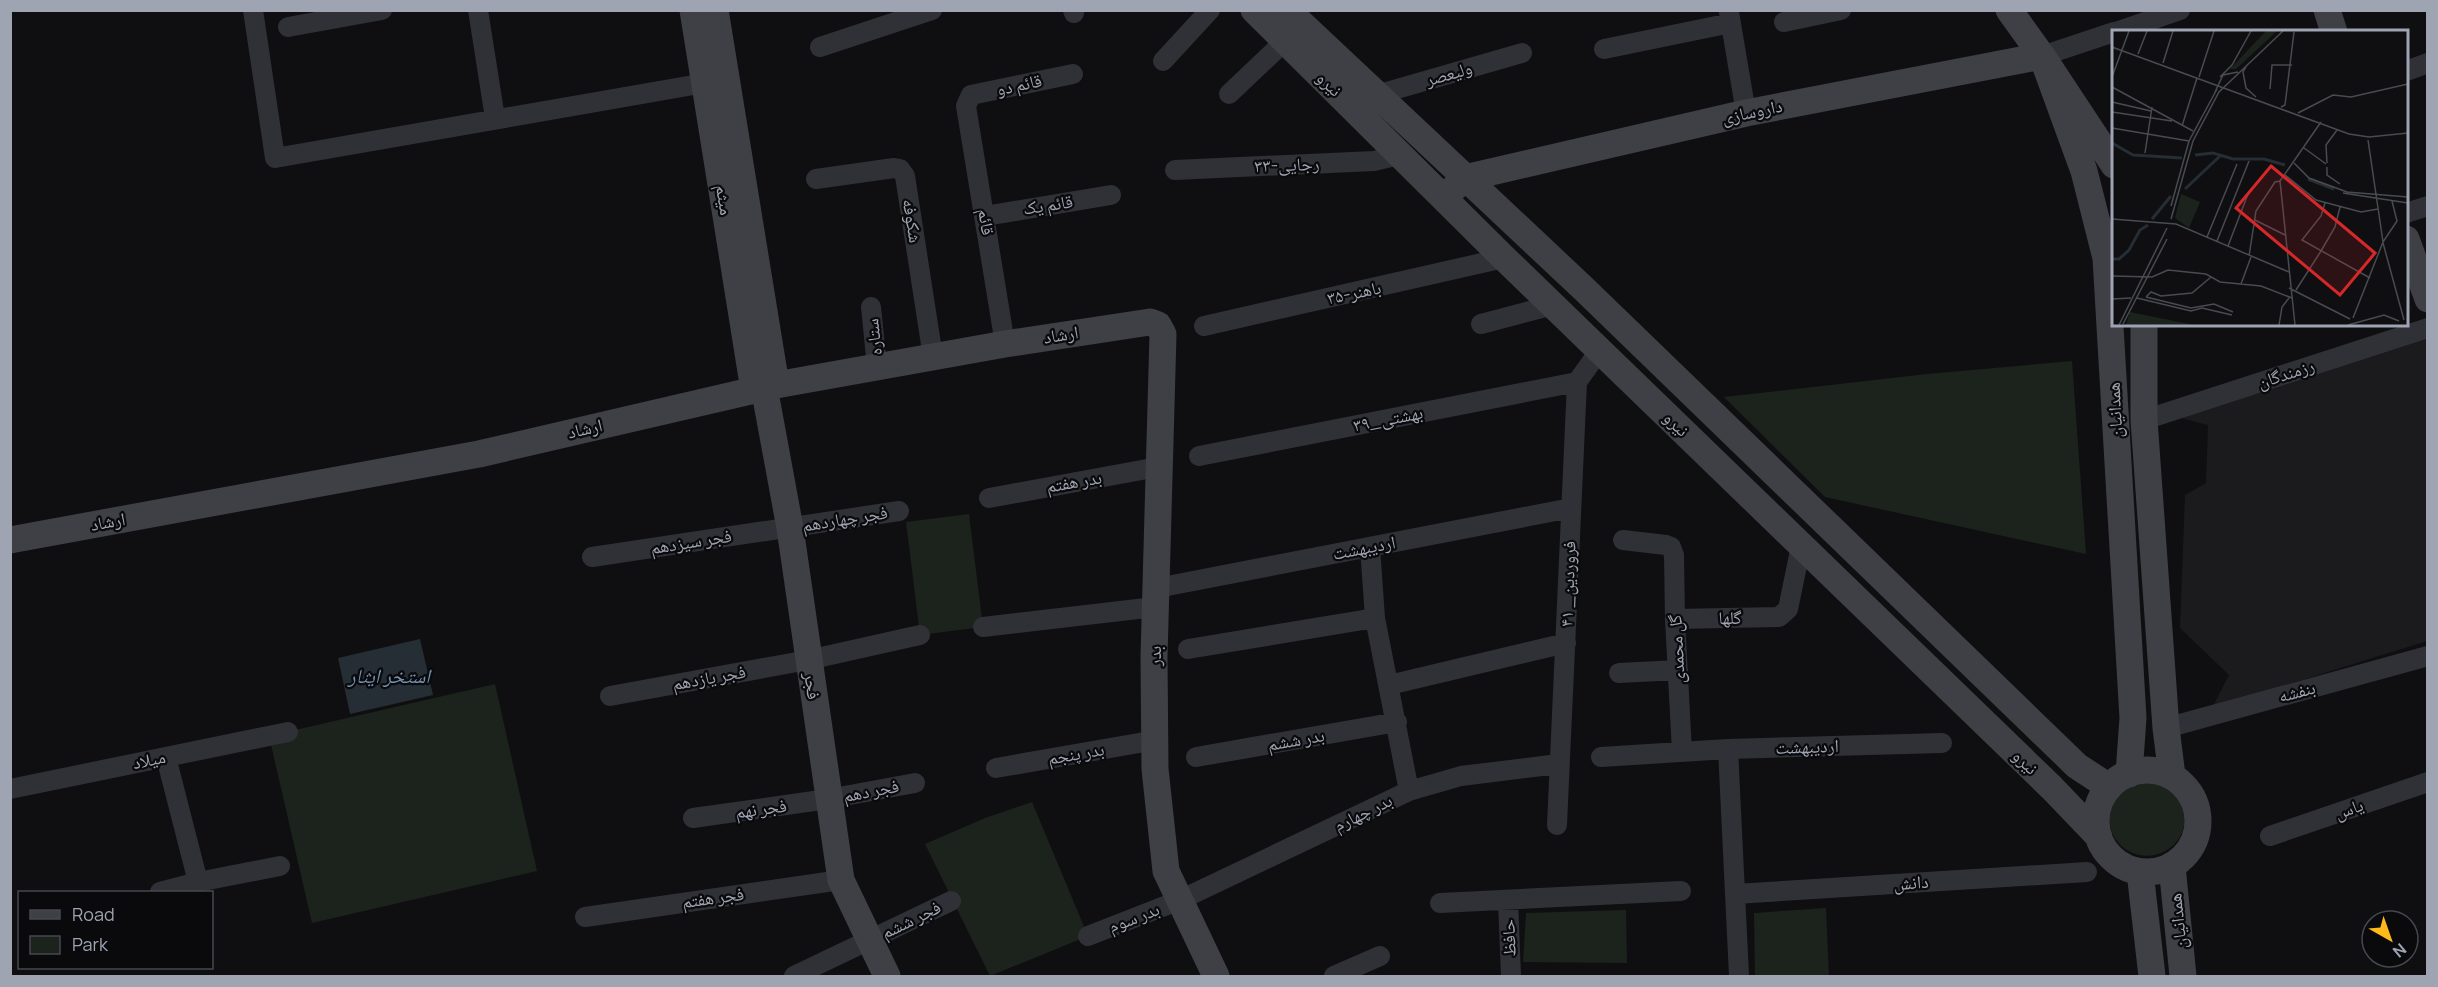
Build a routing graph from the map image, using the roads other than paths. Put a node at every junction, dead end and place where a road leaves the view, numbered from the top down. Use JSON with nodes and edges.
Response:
{"nodes":[{"id":1,"x":253,"y":10,"type":"edge"},
{"id":2,"x":382,"y":10,"type":"edge"},
{"id":3,"x":478,"y":10,"type":"edge"},
{"id":4,"x":693,"y":10,"type":"edge"},
{"id":5,"x":715,"y":10,"type":"edge"},
{"id":6,"x":932,"y":10,"type":"edge"},
{"id":7,"x":1210,"y":10,"type":"edge"},
{"id":8,"x":1254,"y":10,"type":"edge"},
{"id":9,"x":1287,"y":10,"type":"edge"},
{"id":10,"x":1841,"y":10,"type":"edge"},
{"id":11,"x":2009,"y":10,"type":"edge"},
{"id":12,"x":2180,"y":10,"type":"edge"},
{"id":13,"x":2327,"y":10,"type":"edge"},
{"id":14,"x":1730,"y":17,"type":"edge"},
{"id":15,"x":1784,"y":22,"type":"dead end"},
{"id":16,"x":288,"y":27,"type":"dead end"},
{"id":17,"x":2121,"y":30,"type":"edge"},
{"id":18,"x":2333,"y":30,"type":"edge"},
{"id":19,"x":2112,"y":33,"type":"edge"},
{"id":20,"x":1285,"y":41,"type":"junction"},
{"id":21,"x":820,"y":47,"type":"dead end"},
{"id":22,"x":1604,"y":49,"type":"dead end"},
{"id":23,"x":1522,"y":52,"type":"dead end"},
{"id":24,"x":2042,"y":56,"type":"junction"},
{"id":25,"x":1163,"y":61,"type":"dead end"},
{"id":26,"x":2427,"y":63,"type":"edge"},
{"id":27,"x":2408,"y":70,"type":"edge"},
{"id":28,"x":1072,"y":74,"type":"dead end"},
{"id":29,"x":705,"y":82,"type":"junction"},
{"id":30,"x":1229,"y":94,"type":"dead end"},
{"id":31,"x":1376,"y":95,"type":"junction"},
{"id":32,"x":968,"y":101,"type":"joint"},
{"id":33,"x":1746,"y":113,"type":"junction"},
{"id":34,"x":495,"y":118,"type":"junction"},
{"id":35,"x":1400,"y":155,"type":"junction"},
{"id":36,"x":2112,"y":162,"type":"edge"},
{"id":37,"x":1175,"y":170,"type":"dead end"},
{"id":38,"x":1465,"y":178,"type":"junction"},
{"id":39,"x":816,"y":179,"type":"dead end"},
{"id":40,"x":1111,"y":195,"type":"dead end"},
{"id":41,"x":1442,"y":197,"type":"junction"},
{"id":42,"x":2427,"y":206,"type":"edge"},
{"id":43,"x":2408,"y":212,"type":"edge"},
{"id":44,"x":986,"y":216,"type":"junction"},
{"id":45,"x":2408,"y":245,"type":"edge"},
{"id":46,"x":1503,"y":258,"type":"junction"},
{"id":47,"x":2427,"y":299,"type":"edge"},
{"id":48,"x":1553,"y":305,"type":"junction"},
{"id":49,"x":871,"y":308,"type":"dead end"},
{"id":50,"x":1481,"y":324,"type":"dead end"},
{"id":51,"x":1158,"y":325,"type":"joint"},
{"id":52,"x":1204,"y":326,"type":"dead end"},
{"id":53,"x":2144,"y":326,"type":"edge"},
{"id":54,"x":2427,"y":328,"type":"edge"},
{"id":55,"x":1005,"y":344,"type":"junction"},
{"id":56,"x":1600,"y":350,"type":"junction"},
{"id":57,"x":933,"y":357,"type":"junction"},
{"id":58,"x":877,"y":368,"type":"junction"},
{"id":59,"x":763,"y":377,"type":"junction"},
{"id":60,"x":1577,"y":382,"type":"junction"},
{"id":61,"x":2144,"y":420,"type":"junction"},
{"id":62,"x":1200,"y":456,"type":"dead end"},
{"id":63,"x":1158,"y":467,"type":"junction"},
{"id":64,"x":989,"y":498,"type":"dead end"},
{"id":65,"x":1571,"y":508,"type":"junction"},
{"id":66,"x":899,"y":511,"type":"dead end"},
{"id":67,"x":790,"y":528,"type":"junction"},
{"id":68,"x":10,"y":540,"type":"edge"},
{"id":69,"x":1623,"y":540,"type":"dead end"},
{"id":70,"x":1801,"y":546,"type":"junction"},
{"id":71,"x":1370,"y":547,"type":"junction"},
{"id":72,"x":592,"y":557,"type":"dead end"},
{"id":73,"x":1156,"y":598,"type":"junction"},
{"id":74,"x":1375,"y":618,"type":"junction"},
{"id":75,"x":1675,"y":619,"type":"junction"},
{"id":76,"x":983,"y":627,"type":"dead end"},
{"id":77,"x":920,"y":635,"type":"dead end"},
{"id":78,"x":1566,"y":643,"type":"junction"},
{"id":79,"x":1188,"y":649,"type":"dead end"},
{"id":80,"x":2427,"y":656,"type":"edge"},
{"id":81,"x":808,"y":660,"type":"junction"},
{"id":82,"x":1678,"y":670,"type":"junction"},
{"id":83,"x":1619,"y":673,"type":"dead end"},
{"id":84,"x":1389,"y":685,"type":"junction"},
{"id":85,"x":610,"y":696,"type":"dead end"},
{"id":86,"x":1397,"y":722,"type":"junction"},
{"id":87,"x":2166,"y":728,"type":"junction"},
{"id":88,"x":288,"y":732,"type":"dead end"},
{"id":89,"x":1156,"y":740,"type":"junction"},
{"id":90,"x":1942,"y":743,"type":"dead end"},
{"id":91,"x":1728,"y":749,"type":"junction"},
{"id":92,"x":1682,"y":752,"type":"junction"},
{"id":93,"x":166,"y":757,"type":"junction"},
{"id":94,"x":1196,"y":757,"type":"dead end"},
{"id":95,"x":1601,"y":757,"type":"dead end"},
{"id":96,"x":1558,"y":764,"type":"junction"},
{"id":97,"x":2077,"y":765,"type":"junction"},
{"id":98,"x":996,"y":768,"type":"dead end"},
{"id":99,"x":2172,"y":776,"type":"junction"},
{"id":100,"x":2119,"y":780,"type":"junction"},
{"id":101,"x":2427,"y":782,"type":"edge"},
{"id":102,"x":915,"y":783,"type":"dead end"},
{"id":103,"x":2052,"y":788,"type":"junction"},
{"id":104,"x":10,"y":789,"type":"edge"},
{"id":105,"x":1409,"y":791,"type":"junction"},
{"id":106,"x":828,"y":799,"type":"junction"},
{"id":107,"x":693,"y":818,"type":"dead end"},
{"id":108,"x":1557,"y":825,"type":"dead end"},
{"id":109,"x":2270,"y":836,"type":"dead end"},
{"id":110,"x":2099,"y":837,"type":"junction"},
{"id":111,"x":280,"y":866,"type":"dead end"},
{"id":112,"x":2172,"y":866,"type":"junction"},
{"id":113,"x":2088,"y":872,"type":"dead end"},
{"id":114,"x":2140,"y":872,"type":"junction"},
{"id":115,"x":841,"y":880,"type":"junction"},
{"id":116,"x":198,"y":882,"type":"junction"},
{"id":117,"x":164,"y":891,"type":"edge"},
{"id":118,"x":1681,"y":891,"type":"dead end"},
{"id":119,"x":1735,"y":894,"type":"junction"},
{"id":120,"x":951,"y":900,"type":"dead end"},
{"id":121,"x":1180,"y":900,"type":"junction"},
{"id":122,"x":1508,"y":900,"type":"junction"},
{"id":123,"x":1440,"y":903,"type":"dead end"},
{"id":124,"x":585,"y":917,"type":"dead end"},
{"id":125,"x":1088,"y":936,"type":"dead end"},
{"id":126,"x":870,"y":940,"type":"junction"},
{"id":127,"x":1380,"y":956,"type":"dead end"},
{"id":128,"x":794,"y":976,"type":"edge"},
{"id":129,"x":887,"y":976,"type":"edge"},
{"id":130,"x":1216,"y":976,"type":"edge"},
{"id":131,"x":1334,"y":976,"type":"edge"},
{"id":132,"x":1510,"y":976,"type":"edge"},
{"id":133,"x":1739,"y":976,"type":"edge"},
{"id":134,"x":2152,"y":976,"type":"edge"},
{"id":135,"x":2183,"y":976,"type":"edge"}],
"edges":[{"from":1,"to":34,"type":"street"},
{"from":2,"to":16,"type":"street"},
{"from":3,"to":34,"type":"street"},
{"from":4,"to":29,"type":"main road","name":"میثم"},
{"from":5,"to":59,"type":"main road","name":"میثم"},
{"from":6,"to":21,"type":"street"},
{"from":7,"to":25,"type":"street"},
{"from":8,"to":20,"type":"main road","name":"نیرو"},
{"from":9,"to":31,"type":"main road","name":"نیرو"},
{"from":10,"to":15,"type":"street"},
{"from":11,"to":24,"type":"main road","name":"همدانیان"},
{"from":12,"to":17,"type":"street"},
{"from":13,"to":18,"type":"main road"},
{"from":14,"to":22,"type":"street"},
{"from":14,"to":33,"type":"street"},
{"from":19,"to":24,"type":"street"},
{"from":20,"to":30,"type":"street"},
{"from":20,"to":35,"type":"main road","name":"نیرو"},
{"from":23,"to":31,"type":"street","name":"ولیعصر"},
{"from":24,"to":33,"type":"main road","name":"داروسازی"},
{"from":24,"to":36,"type":"main road","name":"همدانیان"},
{"from":24,"to":100,"type":"main road","name":"همدانیان"},
{"from":26,"to":27,"type":"street"},
{"from":28,"to":32,"type":"street","name":"قائم دو"},
{"from":29,"to":34,"type":"street"},
{"from":29,"to":59,"type":"main road","name":"میثم"},
{"from":31,"to":38,"type":"main road","name":"نیرو"},
{"from":32,"to":44,"type":"street","name":"قائم"},
{"from":33,"to":38,"type":"main road","name":"داروسازی"},
{"from":35,"to":37,"type":"street","name":"۳۳-رجایی"},
{"from":35,"to":41,"type":"main road","name":"نیرو"},
{"from":38,"to":41,"type":"main road"},
{"from":38,"to":97,"type":"main road","name":"نیرو"},
{"from":39,"to":57,"type":"street","name":"شکوفه"},
{"from":40,"to":44,"type":"street","name":"قائم یک"},
{"from":41,"to":46,"type":"main road","name":"نیرو"},
{"from":42,"to":43,"type":"street"},
{"from":44,"to":55,"type":"street","name":"قائم"},
{"from":45,"to":47,"type":"main road"},
{"from":46,"to":48,"type":"main road","name":"نیرو"},
{"from":46,"to":52,"type":"street","name":"۳۵-باهنر"},
{"from":48,"to":50,"type":"street"},
{"from":48,"to":56,"type":"main road","name":"نیرو"},
{"from":49,"to":58,"type":"street","name":"ستاره"},
{"from":51,"to":55,"type":"main road","name":"ارشاد"},
{"from":51,"to":63,"type":"main road","name":"بدر"},
{"from":53,"to":61,"type":"main road","name":"همدانیان"},
{"from":54,"to":61,"type":"street","name":"رزمندگان"},
{"from":55,"to":57,"type":"main road","name":"ارشاد"},
{"from":56,"to":60,"type":"street"},
{"from":56,"to":70,"type":"main road","name":"نیرو"},
{"from":57,"to":58,"type":"main road","name":"ارشاد"},
{"from":58,"to":59,"type":"main road","name":"ارشاد"},
{"from":59,"to":67,"type":"main road","name":"فجر"},
{"from":59,"to":68,"type":"main road","name":"ارشاد"},
{"from":60,"to":62,"type":"street","name":"۳۹_بهشتی"},
{"from":60,"to":65,"type":"street","name":"۴۱ _فروردین"},
{"from":61,"to":87,"type":"main road","name":"همدانیان"},
{"from":63,"to":64,"type":"street","name":"بدر هفتم"},
{"from":63,"to":73,"type":"main road","name":"بدر"},
{"from":65,"to":71,"type":"street","name":"اردیبهشت"},
{"from":65,"to":78,"type":"street","name":"۴۱ _فروردین"},
{"from":66,"to":67,"type":"street","name":"فجر چهاردهم"},
{"from":67,"to":72,"type":"street","name":"فجر سیزدهم"},
{"from":67,"to":81,"type":"main road","name":"فجر"},
{"from":69,"to":75,"type":"street","name":"گل محمدی"},
{"from":70,"to":75,"type":"street","name":"گلها"},
{"from":70,"to":103,"type":"main road","name":"نیرو"},
{"from":71,"to":73,"type":"street","name":"اردیبهشت"},
{"from":71,"to":74,"type":"street"},
{"from":73,"to":76,"type":"street"},
{"from":73,"to":89,"type":"main road","name":"بدر"},
{"from":74,"to":79,"type":"street"},
{"from":74,"to":84,"type":"street"},
{"from":75,"to":82,"type":"street","name":"گل محمدی"},
{"from":77,"to":81,"type":"street","name":"فجر یازدهم"},
{"from":78,"to":84,"type":"street"},
{"from":78,"to":96,"type":"street","name":"۴۱ _فروردین"},
{"from":80,"to":87,"type":"street","name":"بنفشه"},
{"from":81,"to":85,"type":"street","name":"فجر یازدهم"},
{"from":81,"to":106,"type":"main road","name":"فجر"},
{"from":82,"to":83,"type":"street"},
{"from":82,"to":92,"type":"street","name":"گل محمدی"},
{"from":84,"to":86,"type":"street"},
{"from":86,"to":94,"type":"street","name":"بدر ششم"},
{"from":86,"to":105,"type":"street"},
{"from":87,"to":99,"type":"main road","name":"همدانیان"},
{"from":88,"to":93,"type":"street","name":"میلاد"},
{"from":89,"to":98,"type":"street","name":"بدر پنجم"},
{"from":89,"to":121,"type":"main road","name":"بدر"},
{"from":90,"to":91,"type":"street","name":"اردیبهشت"},
{"from":91,"to":92,"type":"street","name":"اردیبهشت"},
{"from":91,"to":119,"type":"street"},
{"from":92,"to":95,"type":"street","name":"اردیبهشت"},
{"from":93,"to":104,"type":"street","name":"میلاد"},
{"from":93,"to":116,"type":"street"},
{"from":96,"to":105,"type":"street","name":"بدر چهارم"},
{"from":96,"to":108,"type":"street","name":"۴۱ _فروردین"},
{"from":97,"to":100,"type":"main road","name":"نیرو"},
{"from":97,"to":103,"type":"main road"},
{"from":99,"to":100,"type":"main road"},
{"from":99,"to":112,"type":"main road"},
{"from":100,"to":110,"type":"main road"},
{"from":101,"to":109,"type":"street","name":"یاس"},
{"from":102,"to":106,"type":"street","name":"فجر دهم"},
{"from":103,"to":110,"type":"main road","name":"نیرو"},
{"from":105,"to":121,"type":"street","name":"بدر چهارم"},
{"from":106,"to":107,"type":"street","name":"فجر نهم"},
{"from":106,"to":115,"type":"main road","name":"فجر"},
{"from":110,"to":114,"type":"main road"},
{"from":111,"to":116,"type":"street"},
{"from":112,"to":114,"type":"main road"},
{"from":112,"to":135,"type":"main road","name":"همدانیان"},
{"from":113,"to":119,"type":"street","name":"دانش"},
{"from":114,"to":134,"type":"main road","name":"همدانیان"},
{"from":115,"to":124,"type":"street","name":"فجر هفتم"},
{"from":115,"to":126,"type":"main road","name":"فجر"},
{"from":116,"to":117,"type":"street"},
{"from":118,"to":122,"type":"street"},
{"from":119,"to":133,"type":"street"},
{"from":120,"to":126,"type":"street","name":"فجر ششم"},
{"from":121,"to":125,"type":"street","name":"بدر سوم"},
{"from":121,"to":130,"type":"main road","name":"بدر"},
{"from":122,"to":123,"type":"street"},
{"from":122,"to":132,"type":"street","name":"حافظ"},
{"from":126,"to":128,"type":"street","name":"فجر ششم"},
{"from":126,"to":129,"type":"main road","name":"فجر"},
{"from":127,"to":131,"type":"street"}]}
